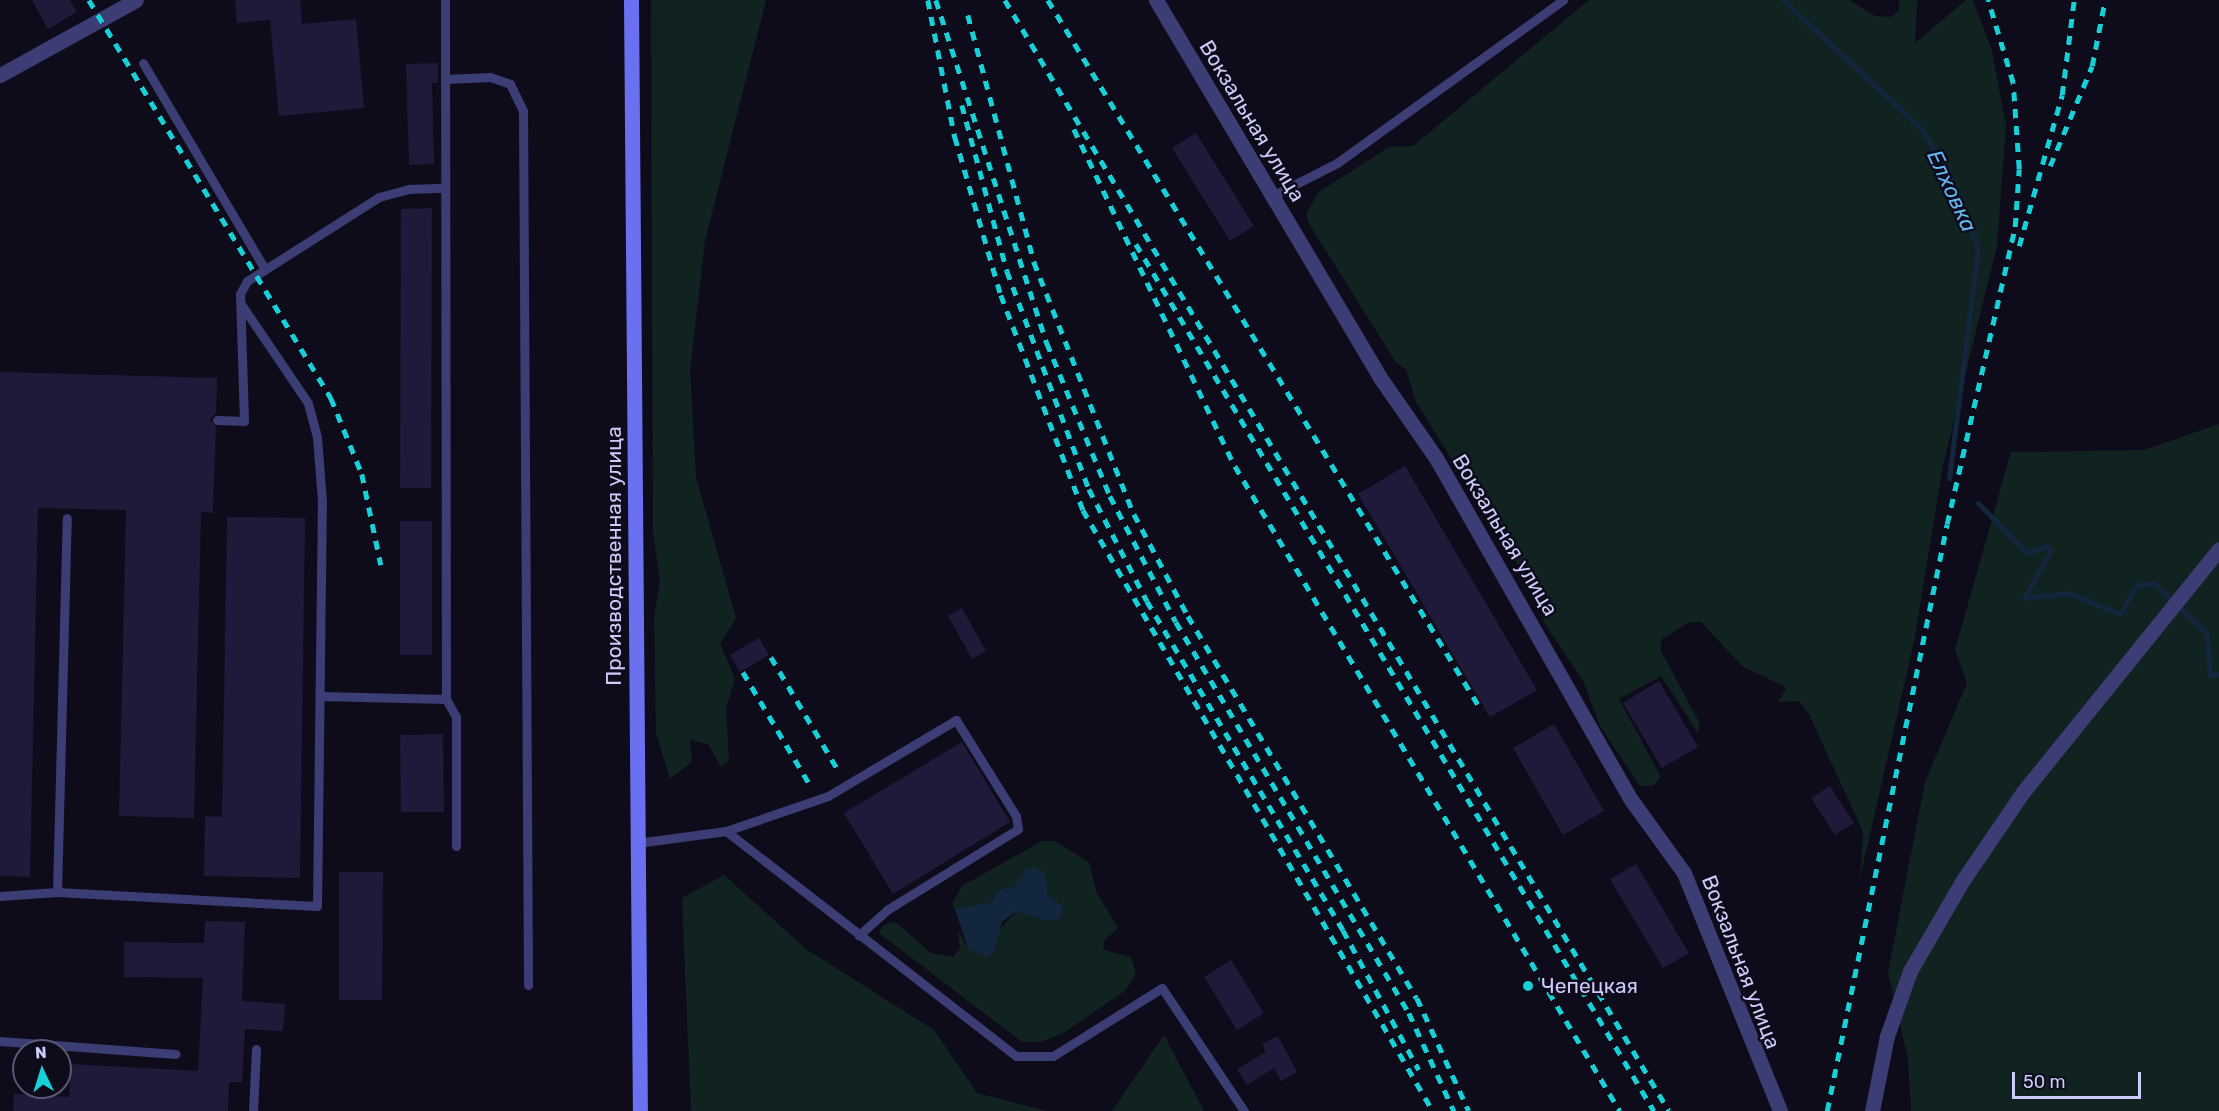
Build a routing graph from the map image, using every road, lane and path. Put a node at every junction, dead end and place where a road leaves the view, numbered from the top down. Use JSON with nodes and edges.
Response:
{"nodes":[{"id":1,"x":136,"y":0,"type":"edge"},
{"id":2,"x":445,"y":0,"type":"edge"},
{"id":3,"x":632,"y":0,"type":"edge"},
{"id":4,"x":1156,"y":0,"type":"edge"},
{"id":5,"x":1563,"y":0,"type":"edge"},
{"id":6,"x":143,"y":63,"type":"dead end"},
{"id":7,"x":0,"y":75,"type":"edge"},
{"id":8,"x":446,"y":79,"type":"junction"},
{"id":9,"x":443,"y":188,"type":"junction"},
{"id":10,"x":1274,"y":195,"type":"junction"},
{"id":11,"x":264,"y":268,"type":"junction"},
{"id":12,"x":241,"y":303,"type":"junction"},
{"id":13,"x":217,"y":420,"type":"dead end"},
{"id":14,"x":67,"y":518,"type":"dead end"},
{"id":15,"x":2219,"y":549,"type":"edge"},
{"id":16,"x":320,"y":696,"type":"junction"},
{"id":17,"x":446,"y":699,"type":"junction"},
{"id":18,"x":726,"y":831,"type":"junction"},
{"id":19,"x":637,"y":843,"type":"junction"},
{"id":20,"x":456,"y":846,"type":"dead end"},
{"id":21,"x":57,"y":892,"type":"junction"},
{"id":22,"x":0,"y":896,"type":"edge"},
{"id":23,"x":859,"y":935,"type":"junction"},
{"id":24,"x":528,"y":985,"type":"dead end"},
{"id":25,"x":0,"y":1041,"type":"edge"},
{"id":26,"x":256,"y":1049,"type":"dead end"},
{"id":27,"x":177,"y":1054,"type":"dead end"},
{"id":28,"x":253,"y":1111,"type":"edge"},
{"id":29,"x":640,"y":1111,"type":"edge"},
{"id":30,"x":1244,"y":1111,"type":"edge"},
{"id":31,"x":1780,"y":1111,"type":"edge"},
{"id":32,"x":1872,"y":1111,"type":"edge"}],
"edges":[{"from":1,"to":7,"type":"street"},
{"from":2,"to":8,"type":"lane"},
{"from":3,"to":19,"type":"main road","name":"Производственная улица"},
{"from":4,"to":10,"type":"street","name":"Вокзальная улица"},
{"from":5,"to":10,"type":"lane"},
{"from":6,"to":11,"type":"lane"},
{"from":8,"to":9,"type":"lane"},
{"from":8,"to":24,"type":"lane"},
{"from":9,"to":11,"type":"lane"},
{"from":9,"to":17,"type":"lane"},
{"from":10,"to":31,"type":"street","name":"Вокзальная улица"},
{"from":11,"to":12,"type":"lane"},
{"from":12,"to":13,"type":"lane"},
{"from":12,"to":16,"type":"lane"},
{"from":14,"to":21,"type":"lane"},
{"from":15,"to":32,"type":"street"},
{"from":16,"to":17,"type":"lane"},
{"from":16,"to":21,"type":"lane"},
{"from":17,"to":20,"type":"lane"},
{"from":18,"to":19,"type":"lane"},
{"from":18,"to":23,"type":"lane"},
{"from":18,"to":23,"type":"lane"},
{"from":19,"to":29,"type":"main road","name":"Производственная улица"},
{"from":21,"to":22,"type":"lane"},
{"from":23,"to":30,"type":"lane"},
{"from":25,"to":27,"type":"lane"},
{"from":26,"to":28,"type":"lane"}]}
